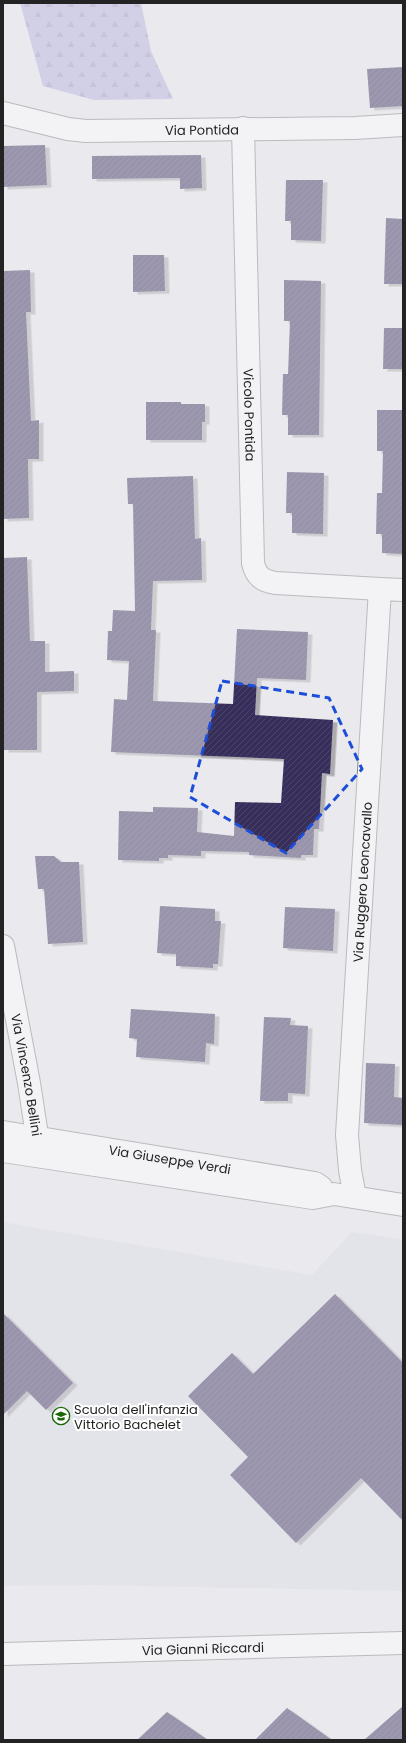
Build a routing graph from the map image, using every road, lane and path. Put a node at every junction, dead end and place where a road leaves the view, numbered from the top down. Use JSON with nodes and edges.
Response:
{"nodes":[{"id":1,"x":3,"y":113,"type":"edge"},
{"id":2,"x":403,"y":125,"type":"edge"},
{"id":3,"x":243,"y":128,"type":"junction"},
{"id":4,"x":380,"y":589,"type":"junction"},
{"id":5,"x":403,"y":590,"type":"edge"},
{"id":6,"x":3,"y":946,"type":"edge"},
{"id":7,"x":3,"y":1132,"type":"edge"},
{"id":8,"x":38,"y":1147,"type":"junction"},
{"id":9,"x":3,"y":1151,"type":"edge"},
{"id":10,"x":344,"y":1196,"type":"junction"},
{"id":11,"x":403,"y":1205,"type":"edge"},
{"id":12,"x":403,"y":1643,"type":"edge"},
{"id":13,"x":3,"y":1654,"type":"edge"}],
"edges":[{"from":1,"to":3,"type":"street","name":"Via Pontida"},
{"from":2,"to":3,"type":"street","name":"Via Pontida"},
{"from":3,"to":4,"type":"street","name":"Vicolo Pontida"},
{"from":4,"to":5,"type":"street"},
{"from":4,"to":10,"type":"street","name":"Via Ruggero Leoncavallo"},
{"from":6,"to":8,"type":"street","name":"Via Vincenzo Bellini"},
{"from":7,"to":8,"type":"street","name":"Via Giuseppe Verdi"},
{"from":8,"to":9,"type":"street","name":"Via Giuseppe Verdi"},
{"from":8,"to":10,"type":"street","name":"Via Giuseppe Verdi"},
{"from":10,"to":11,"type":"street","name":"Via Giuseppe Verdi"},
{"from":12,"to":13,"type":"street","name":"Via Gianni Riccardi"}]}
